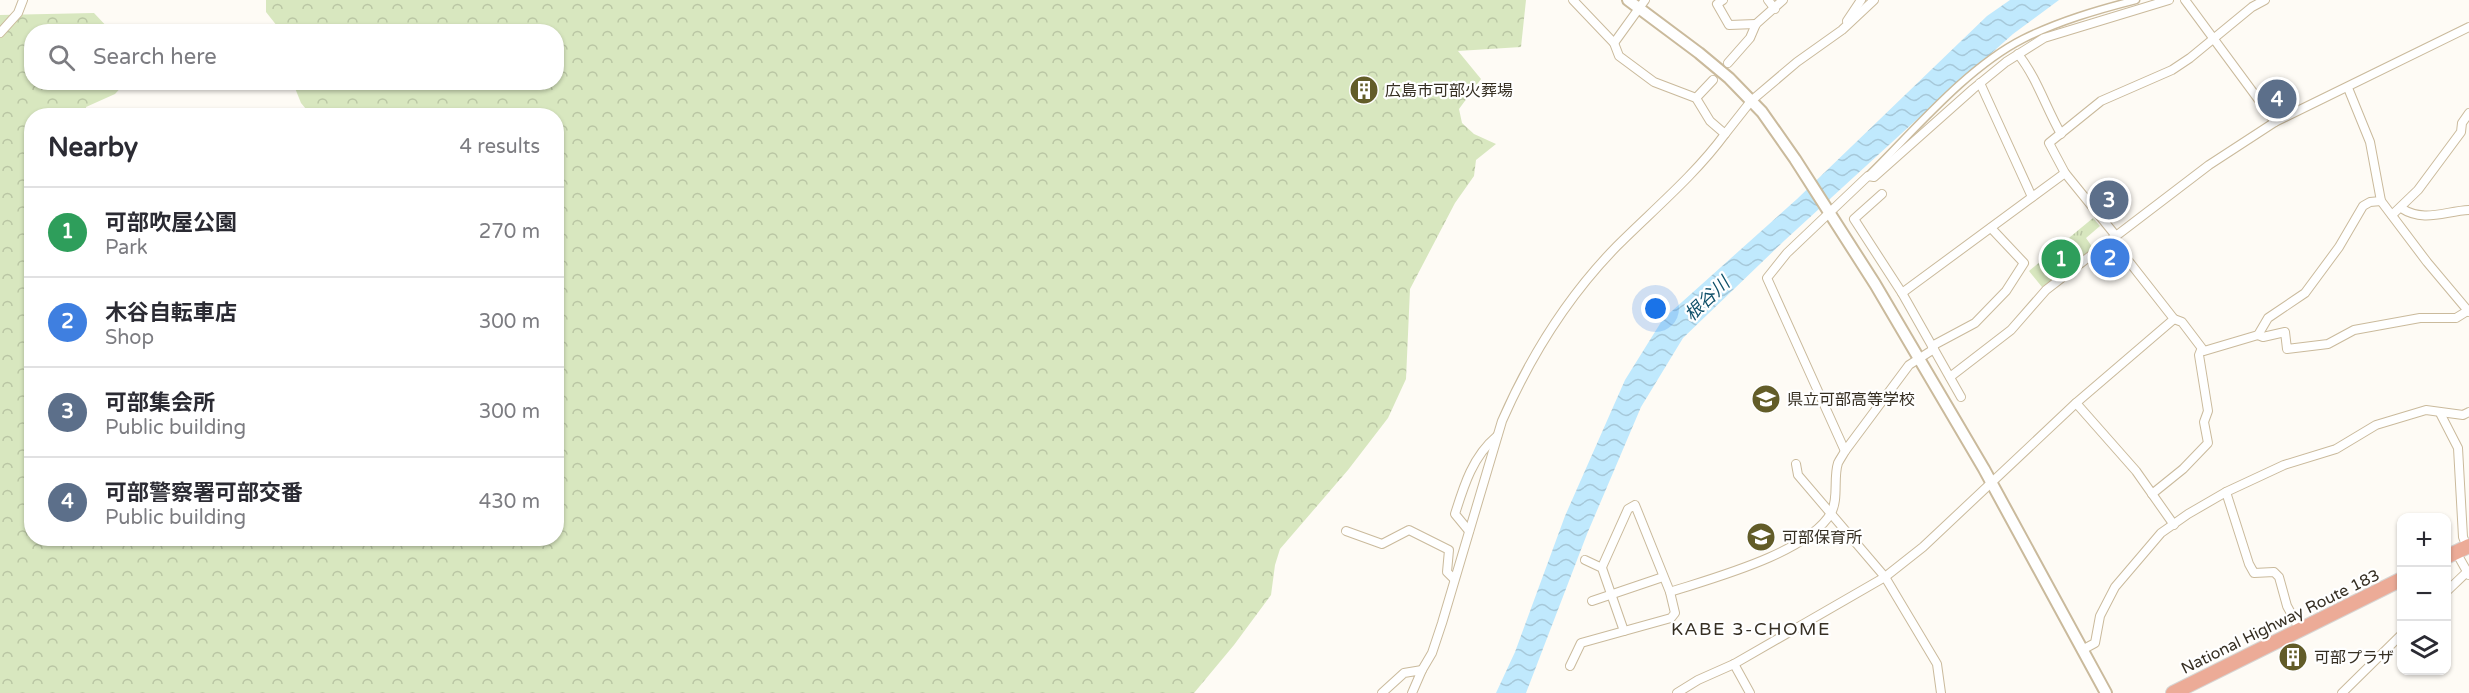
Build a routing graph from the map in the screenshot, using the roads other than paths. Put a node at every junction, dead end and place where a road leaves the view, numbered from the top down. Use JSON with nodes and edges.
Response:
{"nodes":[{"id":1,"x":23,"y":0,"type":"edge"},
{"id":2,"x":1573,"y":0,"type":"edge"},
{"id":3,"x":1628,"y":0,"type":"edge"},
{"id":4,"x":1724,"y":0,"type":"edge"},
{"id":5,"x":1768,"y":0,"type":"edge"},
{"id":6,"x":1783,"y":0,"type":"edge"},
{"id":7,"x":1861,"y":0,"type":"edge"},
{"id":8,"x":1874,"y":0,"type":"edge"},
{"id":9,"x":2136,"y":0,"type":"edge"},
{"id":10,"x":2169,"y":0,"type":"edge"},
{"id":11,"x":2185,"y":0,"type":"edge"},
{"id":12,"x":2265,"y":0,"type":"edge"},
{"id":13,"x":2116,"y":2,"type":"edge"},
{"id":14,"x":1642,"y":4,"type":"edge"},
{"id":15,"x":1775,"y":9,"type":"junction"},
{"id":16,"x":1756,"y":24,"type":"junction"},
{"id":17,"x":1842,"y":30,"type":"junction"},
{"id":18,"x":2468,"y":30,"type":"edge"},
{"id":19,"x":0,"y":33,"type":"edge"},
{"id":20,"x":2213,"y":39,"type":"junction"},
{"id":21,"x":1614,"y":43,"type":"junction"},
{"id":22,"x":2018,"y":54,"type":"junction"},
{"id":23,"x":1728,"y":63,"type":"dead end"},
{"id":24,"x":1713,"y":80,"type":"dead end"},
{"id":25,"x":1980,"y":83,"type":"junction"},
{"id":26,"x":2348,"y":88,"type":"junction"},
{"id":27,"x":1696,"y":98,"type":"junction"},
{"id":28,"x":1751,"y":101,"type":"junction"},
{"id":29,"x":2469,"y":113,"type":"edge"},
{"id":30,"x":2275,"y":122,"type":"junction"},
{"id":31,"x":1725,"y":134,"type":"junction"},
{"id":32,"x":2061,"y":134,"type":"junction"},
{"id":33,"x":2065,"y":174,"type":"junction"},
{"id":34,"x":1868,"y":176,"type":"junction"},
{"id":35,"x":1882,"y":195,"type":"dead end"},
{"id":36,"x":2032,"y":198,"type":"junction"},
{"id":37,"x":2381,"y":201,"type":"junction"},
{"id":38,"x":1828,"y":208,"type":"junction"},
{"id":39,"x":2401,"y":208,"type":"junction"},
{"id":40,"x":2469,"y":210,"type":"edge"},
{"id":41,"x":2392,"y":215,"type":"junction"},
{"id":42,"x":1991,"y":228,"type":"junction"},
{"id":43,"x":2116,"y":236,"type":"junction"},
{"id":44,"x":1902,"y":293,"type":"junction"},
{"id":45,"x":2469,"y":310,"type":"edge"},
{"id":46,"x":2174,"y":318,"type":"junction"},
{"id":47,"x":2258,"y":335,"type":"junction"},
{"id":48,"x":1933,"y":347,"type":"junction"},
{"id":49,"x":2201,"y":350,"type":"junction"},
{"id":50,"x":1919,"y":358,"type":"junction"},
{"id":51,"x":1950,"y":377,"type":"junction"},
{"id":52,"x":1961,"y":397,"type":"dead end"},
{"id":53,"x":2076,"y":403,"type":"junction"},
{"id":54,"x":2469,"y":412,"type":"edge"},
{"id":55,"x":2440,"y":413,"type":"junction"},
{"id":56,"x":1498,"y":436,"type":"junction"},
{"id":57,"x":1845,"y":451,"type":"junction"},
{"id":58,"x":1796,"y":464,"type":"dead end"},
{"id":59,"x":1992,"y":483,"type":"junction"},
{"id":60,"x":2226,"y":492,"type":"junction"},
{"id":61,"x":2152,"y":494,"type":"junction"},
{"id":62,"x":1830,"y":514,"type":"junction"},
{"id":63,"x":2174,"y":525,"type":"junction"},
{"id":64,"x":1346,"y":531,"type":"dead end"},
{"id":65,"x":1469,"y":531,"type":"junction"},
{"id":66,"x":2460,"y":550,"type":"edge"},
{"id":67,"x":1585,"y":560,"type":"dead end"},
{"id":68,"x":1602,"y":567,"type":"junction"},
{"id":69,"x":2468,"y":573,"type":"edge"},
{"id":70,"x":1663,"y":577,"type":"junction"},
{"id":71,"x":1885,"y":577,"type":"junction"},
{"id":72,"x":1454,"y":579,"type":"junction"},
{"id":73,"x":2397,"y":582,"type":"edge"},
{"id":74,"x":2451,"y":588,"type":"edge"},
{"id":75,"x":1670,"y":592,"type":"junction"},
{"id":76,"x":1611,"y":595,"type":"junction"},
{"id":77,"x":1592,"y":601,"type":"dead end"},
{"id":78,"x":2300,"y":630,"type":"junction"},
{"id":79,"x":1624,"y":631,"type":"junction"},
{"id":80,"x":2397,"y":639,"type":"edge"},
{"id":81,"x":2082,"y":650,"type":"junction"},
{"id":82,"x":1734,"y":664,"type":"junction"},
{"id":83,"x":1570,"y":666,"type":"dead end"},
{"id":84,"x":1422,"y":670,"type":"junction"},
{"id":85,"x":1388,"y":691,"type":"edge"},
{"id":86,"x":1412,"y":693,"type":"edge"},
{"id":87,"x":1677,"y":693,"type":"edge"},
{"id":88,"x":1750,"y":693,"type":"edge"},
{"id":89,"x":1941,"y":693,"type":"edge"},
{"id":90,"x":2106,"y":693,"type":"edge"},
{"id":91,"x":2173,"y":693,"type":"edge"},
{"id":92,"x":2342,"y":693,"type":"edge"}],
"edges":[{"from":1,"to":19,"type":"street"},
{"from":2,"to":21,"type":"street"},
{"from":3,"to":14,"type":"street"},
{"from":4,"to":16,"type":"street"},
{"from":5,"to":15,"type":"street"},
{"from":6,"to":15,"type":"street"},
{"from":7,"to":17,"type":"street"},
{"from":8,"to":17,"type":"street"},
{"from":9,"to":13,"type":"street"},
{"from":10,"to":22,"type":"street"},
{"from":11,"to":20,"type":"street"},
{"from":12,"to":20,"type":"street"},
{"from":13,"to":34,"type":"street"},
{"from":14,"to":21,"type":"street"},
{"from":14,"to":28,"type":"street"},
{"from":15,"to":16,"type":"street"},
{"from":16,"to":23,"type":"street"},
{"from":17,"to":28,"type":"street"},
{"from":18,"to":26,"type":"street"},
{"from":20,"to":30,"type":"street"},
{"from":20,"to":32,"type":"street"},
{"from":21,"to":27,"type":"street"},
{"from":22,"to":25,"type":"street"},
{"from":22,"to":32,"type":"street"},
{"from":24,"to":27,"type":"street"},
{"from":25,"to":34,"type":"street"},
{"from":25,"to":36,"type":"street"},
{"from":26,"to":30,"type":"street"},
{"from":26,"to":37,"type":"street"},
{"from":27,"to":31,"type":"street"},
{"from":28,"to":31,"type":"street"},
{"from":28,"to":38,"type":"street"},
{"from":29,"to":39,"type":"street"},
{"from":30,"to":43,"type":"street"},
{"from":31,"to":56,"type":"street"},
{"from":32,"to":33,"type":"street"},
{"from":33,"to":36,"type":"street"},
{"from":33,"to":43,"type":"street"},
{"from":34,"to":38,"type":"street"},
{"from":35,"to":44,"type":"street"},
{"from":36,"to":42,"type":"street"},
{"from":37,"to":41,"type":"street"},
{"from":37,"to":47,"type":"street"},
{"from":38,"to":50,"type":"street"},
{"from":38,"to":57,"type":"street"},
{"from":39,"to":40,"type":"street"},
{"from":39,"to":41,"type":"street"},
{"from":41,"to":45,"type":"street"},
{"from":42,"to":44,"type":"street"},
{"from":42,"to":48,"type":"street"},
{"from":43,"to":46,"type":"street"},
{"from":43,"to":51,"type":"street"},
{"from":44,"to":48,"type":"street"},
{"from":45,"to":47,"type":"street"},
{"from":46,"to":49,"type":"street"},
{"from":46,"to":53,"type":"street"},
{"from":47,"to":49,"type":"street"},
{"from":48,"to":50,"type":"street"},
{"from":48,"to":51,"type":"street"},
{"from":49,"to":61,"type":"street"},
{"from":50,"to":57,"type":"street"},
{"from":50,"to":59,"type":"street"},
{"from":51,"to":52,"type":"street"},
{"from":53,"to":59,"type":"street"},
{"from":53,"to":61,"type":"street"},
{"from":54,"to":55,"type":"street"},
{"from":55,"to":60,"type":"street"},
{"from":55,"to":66,"type":"street"},
{"from":56,"to":65,"type":"street"},
{"from":56,"to":65,"type":"street"},
{"from":57,"to":62,"type":"street"},
{"from":58,"to":62,"type":"street"},
{"from":59,"to":71,"type":"street"},
{"from":59,"to":81,"type":"street"},
{"from":60,"to":63,"type":"street"},
{"from":60,"to":78,"type":"street"},
{"from":61,"to":63,"type":"street"},
{"from":62,"to":71,"type":"street"},
{"from":62,"to":75,"type":"street"},
{"from":63,"to":81,"type":"street"},
{"from":64,"to":72,"type":"street"},
{"from":65,"to":72,"type":"street"},
{"from":66,"to":69,"type":"street"},
{"from":67,"to":68,"type":"street"},
{"from":68,"to":70,"type":"street"},
{"from":68,"to":76,"type":"street"},
{"from":69,"to":74,"type":"street"},
{"from":70,"to":75,"type":"street"},
{"from":70,"to":76,"type":"street"},
{"from":71,"to":82,"type":"street"},
{"from":71,"to":89,"type":"street"},
{"from":72,"to":84,"type":"street"},
{"from":73,"to":78,"type":"highway","name":"National Highway Route 183"},
{"from":75,"to":79,"type":"street"},
{"from":76,"to":77,"type":"street"},
{"from":76,"to":79,"type":"street"},
{"from":78,"to":91,"type":"highway","name":"National Highway Route 183"},
{"from":79,"to":83,"type":"street"},
{"from":80,"to":92,"type":"street"},
{"from":81,"to":90,"type":"street"},
{"from":82,"to":87,"type":"street"},
{"from":82,"to":88,"type":"street"},
{"from":84,"to":85,"type":"street"},
{"from":84,"to":86,"type":"street"}]}
